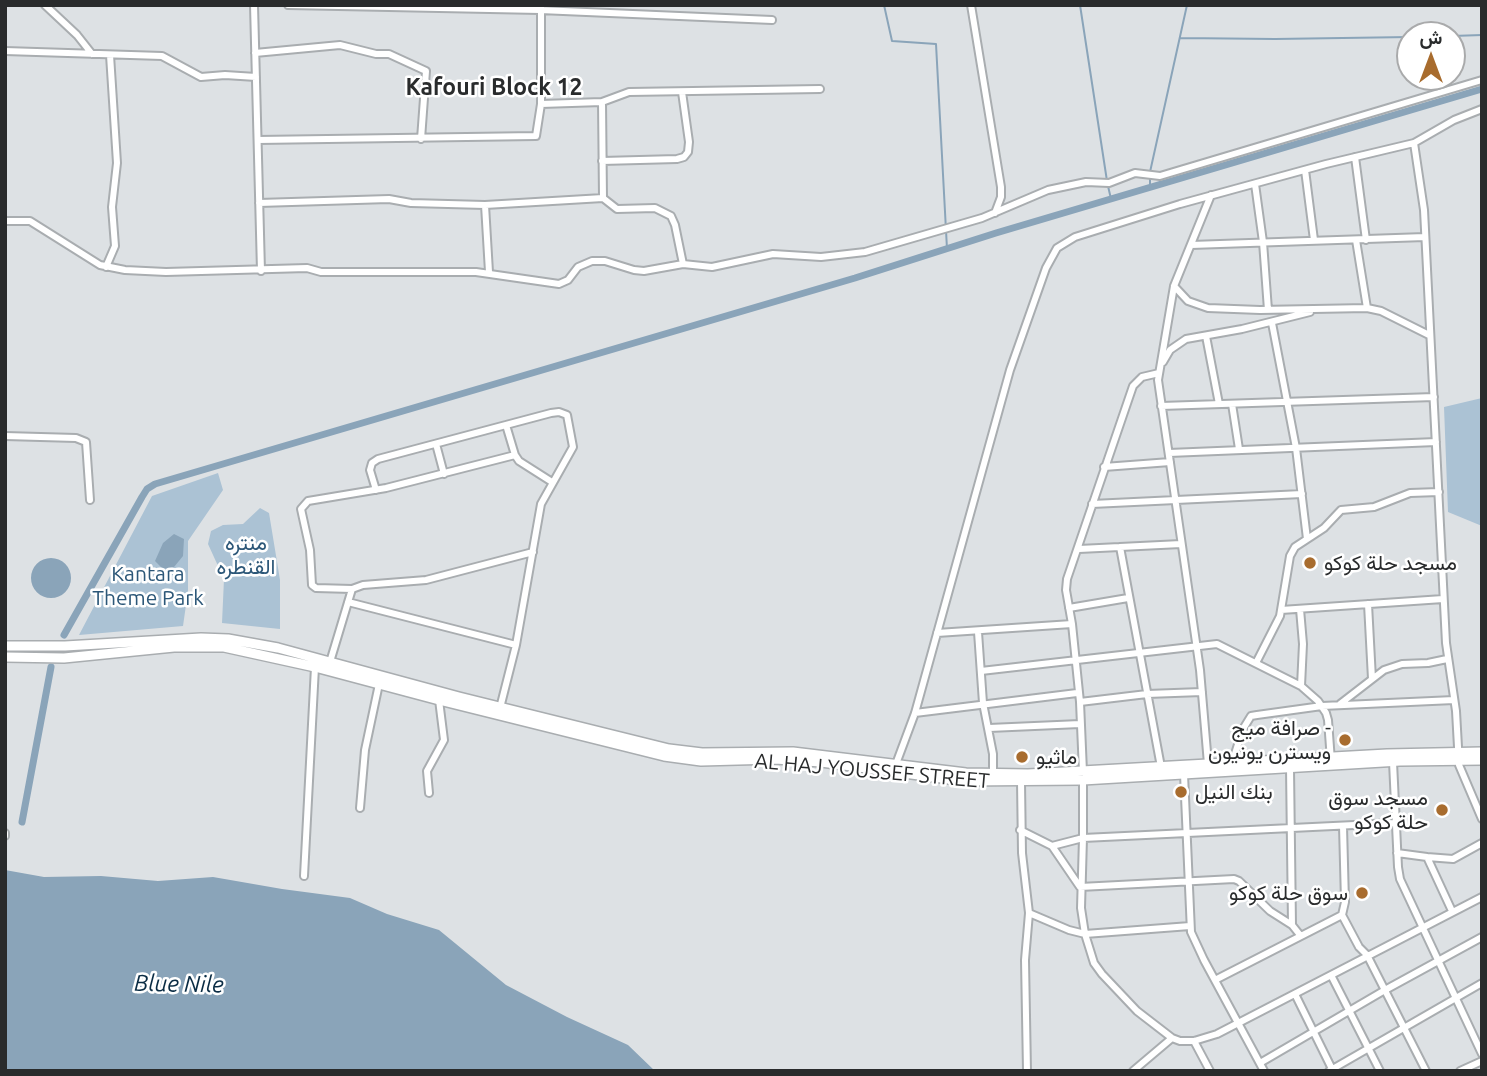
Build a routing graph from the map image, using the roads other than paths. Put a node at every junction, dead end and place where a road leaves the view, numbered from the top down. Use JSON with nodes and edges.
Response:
{"nodes":[{"id":1,"x":45,"y":5,"type":"edge"},
{"id":2,"x":254,"y":5,"type":"edge"},
{"id":3,"x":288,"y":5,"type":"edge"},
{"id":4,"x":971,"y":5,"type":"edge"},
{"id":5,"x":540,"y":8,"type":"edge"},
{"id":6,"x":772,"y":20,"type":"dead end"},
{"id":7,"x":5,"y":51,"type":"edge"},
{"id":8,"x":255,"y":53,"type":"junction"},
{"id":9,"x":92,"y":54,"type":"junction"},
{"id":10,"x":110,"y":55,"type":"junction"},
{"id":11,"x":256,"y":78,"type":"junction"},
{"id":12,"x":1482,"y":80,"type":"edge"},
{"id":13,"x":820,"y":89,"type":"dead end"},
{"id":14,"x":682,"y":92,"type":"junction"},
{"id":15,"x":601,"y":102,"type":"junction"},
{"id":16,"x":541,"y":104,"type":"junction"},
{"id":17,"x":1482,"y":109,"type":"edge"},
{"id":18,"x":421,"y":139,"type":"junction"},
{"id":19,"x":258,"y":140,"type":"junction"},
{"id":20,"x":1415,"y":143,"type":"junction"},
{"id":21,"x":1355,"y":157,"type":"junction"},
{"id":22,"x":602,"y":161,"type":"junction"},
{"id":23,"x":1305,"y":170,"type":"junction"},
{"id":24,"x":1255,"y":184,"type":"junction"},
{"id":25,"x":1211,"y":195,"type":"junction"},
{"id":26,"x":603,"y":198,"type":"junction"},
{"id":27,"x":260,"y":203,"type":"junction"},
{"id":28,"x":485,"y":205,"type":"junction"},
{"id":29,"x":995,"y":213,"type":"junction"},
{"id":30,"x":5,"y":221,"type":"edge"},
{"id":31,"x":1425,"y":237,"type":"junction"},
{"id":32,"x":1314,"y":240,"type":"junction"},
{"id":33,"x":1356,"y":240,"type":"junction"},
{"id":34,"x":1366,"y":240,"type":"junction"},
{"id":35,"x":1263,"y":242,"type":"junction"},
{"id":36,"x":1191,"y":245,"type":"junction"},
{"id":37,"x":683,"y":264,"type":"junction"},
{"id":38,"x":106,"y":267,"type":"junction"},
{"id":39,"x":261,"y":271,"type":"junction"},
{"id":40,"x":489,"y":272,"type":"junction"},
{"id":41,"x":1174,"y":286,"type":"junction"},
{"id":42,"x":1367,"y":307,"type":"junction"},
{"id":43,"x":1319,"y":309,"type":"junction"},
{"id":44,"x":1268,"y":310,"type":"junction"},
{"id":45,"x":1272,"y":323,"type":"junction"},
{"id":46,"x":1429,"y":335,"type":"junction"},
{"id":47,"x":1206,"y":336,"type":"junction"},
{"id":48,"x":1159,"y":372,"type":"junction"},
{"id":49,"x":1434,"y":397,"type":"junction"},
{"id":50,"x":1287,"y":401,"type":"junction"},
{"id":51,"x":1219,"y":404,"type":"junction"},
{"id":52,"x":1232,"y":404,"type":"junction"},
{"id":53,"x":1161,"y":406,"type":"junction"},
{"id":54,"x":506,"y":425,"type":"junction"},
{"id":55,"x":5,"y":436,"type":"edge"},
{"id":56,"x":1436,"y":442,"type":"junction"},
{"id":57,"x":436,"y":444,"type":"junction"},
{"id":58,"x":1296,"y":448,"type":"junction"},
{"id":59,"x":1239,"y":449,"type":"junction"},
{"id":60,"x":1169,"y":453,"type":"junction"},
{"id":61,"x":515,"y":456,"type":"junction"},
{"id":62,"x":1170,"y":462,"type":"junction"},
{"id":63,"x":1104,"y":467,"type":"junction"},
{"id":64,"x":444,"y":474,"type":"junction"},
{"id":65,"x":552,"y":482,"type":"junction"},
{"id":66,"x":376,"y":490,"type":"junction"},
{"id":67,"x":1438,"y":492,"type":"junction"},
{"id":68,"x":1302,"y":494,"type":"junction"},
{"id":69,"x":90,"y":500,"type":"dead end"},
{"id":70,"x":1175,"y":501,"type":"junction"},
{"id":71,"x":1092,"y":504,"type":"junction"},
{"id":72,"x":1307,"y":539,"type":"junction"},
{"id":73,"x":1181,"y":544,"type":"junction"},
{"id":74,"x":1120,"y":547,"type":"junction"},
{"id":75,"x":1079,"y":549,"type":"junction"},
{"id":76,"x":533,"y":552,"type":"junction"},
{"id":77,"x":352,"y":589,"type":"junction"},
{"id":78,"x":1128,"y":598,"type":"junction"},
{"id":79,"x":1443,"y":600,"type":"junction"},
{"id":80,"x":348,"y":602,"type":"junction"},
{"id":81,"x":1368,"y":604,"type":"junction"},
{"id":82,"x":1069,"y":608,"type":"junction"},
{"id":83,"x":1300,"y":608,"type":"junction"},
{"id":84,"x":1281,"y":610,"type":"junction"},
{"id":85,"x":1072,"y":624,"type":"junction"},
{"id":86,"x":978,"y":632,"type":"junction"},
{"id":87,"x":937,"y":633,"type":"junction"},
{"id":88,"x":516,"y":645,"type":"junction"},
{"id":89,"x":1196,"y":645,"type":"junction"},
{"id":90,"x":5,"y":646,"type":"edge"},
{"id":91,"x":1139,"y":652,"type":"junction"},
{"id":92,"x":5,"y":657,"type":"edge"},
{"id":93,"x":1075,"y":659,"type":"junction"},
{"id":94,"x":1447,"y":659,"type":"junction"},
{"id":95,"x":330,"y":662,"type":"junction"},
{"id":96,"x":1256,"y":663,"type":"junction"},
{"id":97,"x":315,"y":667,"type":"junction"},
{"id":98,"x":981,"y":671,"type":"junction"},
{"id":99,"x":1372,"y":679,"type":"junction"},
{"id":100,"x":379,"y":684,"type":"junction"},
{"id":101,"x":1301,"y":686,"type":"junction"},
{"id":102,"x":1202,"y":692,"type":"junction"},
{"id":103,"x":1077,"y":693,"type":"junction"},
{"id":104,"x":1147,"y":694,"type":"junction"},
{"id":105,"x":439,"y":700,"type":"junction"},
{"id":106,"x":1454,"y":700,"type":"junction"},
{"id":107,"x":1080,"y":702,"type":"junction"},
{"id":108,"x":983,"y":703,"type":"junction"},
{"id":109,"x":1338,"y":705,"type":"junction"},
{"id":110,"x":1322,"y":706,"type":"junction"},
{"id":111,"x":500,"y":708,"type":"junction"},
{"id":112,"x":915,"y":713,"type":"junction"},
{"id":113,"x":1080,"y":724,"type":"junction"},
{"id":114,"x":989,"y":728,"type":"junction"},
{"id":115,"x":1482,"y":752,"type":"edge"},
{"id":116,"x":1458,"y":756,"type":"junction"},
{"id":117,"x":1482,"y":760,"type":"edge"},
{"id":118,"x":1331,"y":761,"type":"junction"},
{"id":119,"x":1394,"y":762,"type":"junction"},
{"id":120,"x":1232,"y":763,"type":"junction"},
{"id":121,"x":897,"y":764,"type":"junction"},
{"id":122,"x":1208,"y":764,"type":"junction"},
{"id":123,"x":1161,"y":767,"type":"junction"},
{"id":124,"x":1290,"y":768,"type":"junction"},
{"id":125,"x":993,"y":774,"type":"junction"},
{"id":126,"x":1184,"y":774,"type":"junction"},
{"id":127,"x":1083,"y":776,"type":"junction"},
{"id":128,"x":1021,"y":782,"type":"junction"},
{"id":129,"x":429,"y":793,"type":"dead end"},
{"id":130,"x":360,"y":808,"type":"dead end"},
{"id":131,"x":1482,"y":819,"type":"edge"},
{"id":132,"x":1396,"y":823,"type":"junction"},
{"id":133,"x":1343,"y":826,"type":"junction"},
{"id":134,"x":1292,"y":828,"type":"junction"},
{"id":135,"x":1020,"y":830,"type":"junction"},
{"id":136,"x":1187,"y":833,"type":"junction"},
{"id":137,"x":1083,"y":838,"type":"junction"},
{"id":138,"x":1482,"y":843,"type":"edge"},
{"id":139,"x":1052,"y":846,"type":"junction"},
{"id":140,"x":1397,"y":853,"type":"junction"},
{"id":141,"x":1427,"y":857,"type":"junction"},
{"id":142,"x":304,"y":876,"type":"dead end"},
{"id":143,"x":1189,"y":880,"type":"junction"},
{"id":144,"x":1080,"y":887,"type":"junction"},
{"id":145,"x":1482,"y":897,"type":"edge"},
{"id":146,"x":1452,"y":911,"type":"junction"},
{"id":147,"x":1029,"y":913,"type":"junction"},
{"id":148,"x":1342,"y":915,"type":"junction"},
{"id":149,"x":1292,"y":925,"type":"junction"},
{"id":150,"x":1190,"y":926,"type":"junction"},
{"id":151,"x":1422,"y":927,"type":"junction"},
{"id":152,"x":1085,"y":934,"type":"junction"},
{"id":153,"x":1300,"y":935,"type":"junction"},
{"id":154,"x":1482,"y":937,"type":"edge"},
{"id":155,"x":1367,"y":956,"type":"junction"},
{"id":156,"x":1437,"y":961,"type":"junction"},
{"id":157,"x":1331,"y":975,"type":"junction"},
{"id":158,"x":1215,"y":980,"type":"junction"},
{"id":159,"x":1482,"y":983,"type":"edge"},
{"id":160,"x":1385,"y":989,"type":"junction"},
{"id":161,"x":1295,"y":994,"type":"junction"},
{"id":162,"x":1455,"y":998,"type":"junction"},
{"id":163,"x":1349,"y":1011,"type":"junction"},
{"id":164,"x":1237,"y":1023,"type":"junction"},
{"id":165,"x":1405,"y":1028,"type":"junction"},
{"id":166,"x":1314,"y":1032,"type":"junction"},
{"id":167,"x":1172,"y":1038,"type":"junction"},
{"id":168,"x":1194,"y":1041,"type":"junction"},
{"id":169,"x":1368,"y":1049,"type":"junction"},
{"id":170,"x":1482,"y":1054,"type":"edge"},
{"id":171,"x":1482,"y":1061,"type":"edge"},
{"id":172,"x":1260,"y":1063,"type":"junction"},
{"id":173,"x":1136,"y":1070,"type":"edge"},
{"id":174,"x":1332,"y":1070,"type":"edge"},
{"id":175,"x":1027,"y":1071,"type":"edge"},
{"id":176,"x":1210,"y":1071,"type":"edge"},
{"id":177,"x":1264,"y":1071,"type":"edge"},
{"id":178,"x":1380,"y":1071,"type":"edge"},
{"id":179,"x":1426,"y":1071,"type":"edge"},
{"id":180,"x":1460,"y":1071,"type":"edge"}],
"edges":[{"from":1,"to":9,"type":"street"},
{"from":2,"to":8,"type":"street"},
{"from":3,"to":5,"type":"street"},
{"from":4,"to":29,"type":"street"},
{"from":5,"to":6,"type":"street"},
{"from":5,"to":16,"type":"street"},
{"from":7,"to":9,"type":"street"},
{"from":8,"to":11,"type":"street"},
{"from":8,"to":18,"type":"street"},
{"from":9,"to":10,"type":"street"},
{"from":10,"to":11,"type":"street"},
{"from":10,"to":38,"type":"street"},
{"from":11,"to":19,"type":"street"},
{"from":12,"to":29,"type":"street"},
{"from":13,"to":14,"type":"street"},
{"from":14,"to":15,"type":"street"},
{"from":14,"to":22,"type":"street"},
{"from":15,"to":16,"type":"street"},
{"from":15,"to":22,"type":"street"},
{"from":16,"to":18,"type":"street"},
{"from":17,"to":20,"type":"street"},
{"from":18,"to":19,"type":"street"},
{"from":19,"to":27,"type":"street"},
{"from":20,"to":21,"type":"street"},
{"from":20,"to":31,"type":"street"},
{"from":21,"to":23,"type":"street"},
{"from":21,"to":34,"type":"street"},
{"from":22,"to":26,"type":"street"},
{"from":23,"to":24,"type":"street"},
{"from":23,"to":32,"type":"street"},
{"from":24,"to":25,"type":"street"},
{"from":24,"to":35,"type":"street"},
{"from":25,"to":36,"type":"street"},
{"from":25,"to":87,"type":"street"},
{"from":26,"to":28,"type":"street"},
{"from":26,"to":37,"type":"street"},
{"from":27,"to":28,"type":"street"},
{"from":27,"to":39,"type":"street"},
{"from":28,"to":40,"type":"street"},
{"from":29,"to":37,"type":"street"},
{"from":30,"to":38,"type":"street"},
{"from":31,"to":34,"type":"street"},
{"from":31,"to":46,"type":"street"},
{"from":32,"to":33,"type":"street"},
{"from":32,"to":35,"type":"street"},
{"from":33,"to":34,"type":"street"},
{"from":33,"to":42,"type":"street"},
{"from":35,"to":36,"type":"street"},
{"from":35,"to":44,"type":"street"},
{"from":36,"to":41,"type":"street"},
{"from":37,"to":40,"type":"street"},
{"from":38,"to":39,"type":"street"},
{"from":39,"to":40,"type":"street"},
{"from":41,"to":44,"type":"street"},
{"from":41,"to":48,"type":"street"},
{"from":42,"to":43,"type":"street"},
{"from":42,"to":46,"type":"street"},
{"from":43,"to":44,"type":"street"},
{"from":43,"to":45,"type":"street"},
{"from":45,"to":47,"type":"street"},
{"from":45,"to":50,"type":"street"},
{"from":46,"to":49,"type":"street"},
{"from":47,"to":48,"type":"street"},
{"from":47,"to":51,"type":"street"},
{"from":48,"to":53,"type":"street"},
{"from":48,"to":63,"type":"street"},
{"from":49,"to":50,"type":"street"},
{"from":49,"to":56,"type":"street"},
{"from":50,"to":52,"type":"street"},
{"from":50,"to":58,"type":"street"},
{"from":51,"to":52,"type":"street"},
{"from":51,"to":53,"type":"street"},
{"from":52,"to":59,"type":"street"},
{"from":53,"to":60,"type":"street"},
{"from":54,"to":57,"type":"street"},
{"from":54,"to":61,"type":"street"},
{"from":54,"to":65,"type":"street"},
{"from":55,"to":69,"type":"street"},
{"from":56,"to":58,"type":"street"},
{"from":56,"to":67,"type":"street"},
{"from":57,"to":64,"type":"street"},
{"from":57,"to":66,"type":"street"},
{"from":58,"to":59,"type":"street"},
{"from":58,"to":68,"type":"street"},
{"from":59,"to":60,"type":"street"},
{"from":60,"to":62,"type":"street"},
{"from":61,"to":64,"type":"street"},
{"from":61,"to":65,"type":"street"},
{"from":62,"to":63,"type":"street"},
{"from":62,"to":70,"type":"street"},
{"from":63,"to":71,"type":"street"},
{"from":64,"to":66,"type":"street"},
{"from":65,"to":76,"type":"street"},
{"from":66,"to":77,"type":"street"},
{"from":67,"to":72,"type":"street"},
{"from":67,"to":79,"type":"street"},
{"from":68,"to":70,"type":"street"},
{"from":68,"to":72,"type":"street"},
{"from":70,"to":71,"type":"street"},
{"from":70,"to":73,"type":"street"},
{"from":71,"to":75,"type":"street"},
{"from":72,"to":84,"type":"street"},
{"from":73,"to":74,"type":"street"},
{"from":73,"to":89,"type":"street"},
{"from":74,"to":75,"type":"street"},
{"from":74,"to":78,"type":"street"},
{"from":75,"to":82,"type":"street"},
{"from":76,"to":77,"type":"street"},
{"from":76,"to":88,"type":"street"},
{"from":77,"to":80,"type":"street"},
{"from":78,"to":82,"type":"street"},
{"from":78,"to":91,"type":"street"},
{"from":79,"to":81,"type":"street"},
{"from":79,"to":94,"type":"street"},
{"from":80,"to":88,"type":"street"},
{"from":80,"to":95,"type":"street"},
{"from":81,"to":83,"type":"street"},
{"from":81,"to":99,"type":"street"},
{"from":82,"to":85,"type":"street"},
{"from":83,"to":84,"type":"street"},
{"from":83,"to":101,"type":"street"},
{"from":84,"to":96,"type":"street"},
{"from":85,"to":86,"type":"street"},
{"from":85,"to":93,"type":"street"},
{"from":86,"to":87,"type":"street"},
{"from":86,"to":98,"type":"street"},
{"from":87,"to":112,"type":"street"},
{"from":88,"to":111,"type":"street"},
{"from":89,"to":91,"type":"street"},
{"from":89,"to":96,"type":"street"},
{"from":89,"to":102,"type":"street"},
{"from":90,"to":95,"type":"main road","name":"AL HAJ YOUSSEF STREET"},
{"from":91,"to":93,"type":"street"},
{"from":91,"to":104,"type":"street"},
{"from":92,"to":97,"type":"main road","name":"AL HAJ YOUSSEF STREET"},
{"from":93,"to":98,"type":"street"},
{"from":93,"to":103,"type":"street"},
{"from":94,"to":99,"type":"street"},
{"from":94,"to":106,"type":"street"},
{"from":95,"to":111,"type":"main road","name":"AL HAJ YOUSSEF STREET"},
{"from":96,"to":101,"type":"street"},
{"from":97,"to":100,"type":"main road","name":"AL HAJ YOUSSEF STREET"},
{"from":97,"to":142,"type":"street"},
{"from":98,"to":108,"type":"street"},
{"from":99,"to":109,"type":"street"},
{"from":100,"to":105,"type":"main road","name":"AL HAJ YOUSSEF STREET"},
{"from":100,"to":130,"type":"street"},
{"from":101,"to":110,"type":"street"},
{"from":102,"to":104,"type":"street"},
{"from":102,"to":122,"type":"street"},
{"from":103,"to":107,"type":"street"},
{"from":103,"to":108,"type":"street"},
{"from":104,"to":107,"type":"street"},
{"from":104,"to":123,"type":"street"},
{"from":105,"to":128,"type":"main road","name":"AL HAJ YOUSSEF STREET"},
{"from":105,"to":129,"type":"street"},
{"from":106,"to":109,"type":"street"},
{"from":106,"to":116,"type":"street"},
{"from":107,"to":113,"type":"street"},
{"from":108,"to":112,"type":"street"},
{"from":108,"to":114,"type":"street"},
{"from":109,"to":110,"type":"street"},
{"from":110,"to":118,"type":"street"},
{"from":110,"to":120,"type":"street"},
{"from":111,"to":121,"type":"main road","name":"AL HAJ YOUSSEF STREET"},
{"from":112,"to":121,"type":"street"},
{"from":113,"to":114,"type":"street"},
{"from":113,"to":127,"type":"street"},
{"from":114,"to":125,"type":"street"},
{"from":115,"to":116,"type":"main road"},
{"from":116,"to":117,"type":"main road"},
{"from":116,"to":118,"type":"main road","name":"AL HAJ YOUSSEF STREET"},
{"from":116,"to":119,"type":"main road","name":"AL HAJ YOUSSEF STREET"},
{"from":116,"to":131,"type":"street"},
{"from":118,"to":119,"type":"main road","name":"AL HAJ YOUSSEF STREET"},
{"from":118,"to":120,"type":"main road","name":"AL HAJ YOUSSEF STREET"},
{"from":118,"to":124,"type":"main road","name":"AL HAJ YOUSSEF STREET"},
{"from":119,"to":132,"type":"street"},
{"from":120,"to":122,"type":"main road","name":"AL HAJ YOUSSEF STREET"},
{"from":121,"to":125,"type":"main road","name":"AL HAJ YOUSSEF STREET"},
{"from":122,"to":123,"type":"main road","name":"AL HAJ YOUSSEF STREET"},
{"from":123,"to":127,"type":"main road","name":"AL HAJ YOUSSEF STREET"},
{"from":124,"to":126,"type":"main road","name":"AL HAJ YOUSSEF STREET"},
{"from":124,"to":134,"type":"street"},
{"from":125,"to":127,"type":"main road","name":"AL HAJ YOUSSEF STREET"},
{"from":126,"to":127,"type":"main road","name":"AL HAJ YOUSSEF STREET"},
{"from":126,"to":136,"type":"street"},
{"from":127,"to":128,"type":"main road","name":"AL HAJ YOUSSEF STREET"},
{"from":127,"to":137,"type":"street"},
{"from":128,"to":135,"type":"street"},
{"from":132,"to":133,"type":"street"},
{"from":132,"to":140,"type":"street"},
{"from":133,"to":134,"type":"street"},
{"from":133,"to":148,"type":"street"},
{"from":134,"to":136,"type":"street"},
{"from":134,"to":149,"type":"street"},
{"from":135,"to":139,"type":"street"},
{"from":135,"to":147,"type":"street"},
{"from":136,"to":137,"type":"street"},
{"from":136,"to":143,"type":"street"},
{"from":137,"to":139,"type":"street"},
{"from":137,"to":144,"type":"street"},
{"from":138,"to":141,"type":"street"},
{"from":139,"to":144,"type":"street"},
{"from":140,"to":141,"type":"street"},
{"from":140,"to":151,"type":"street"},
{"from":141,"to":146,"type":"street"},
{"from":143,"to":144,"type":"street"},
{"from":143,"to":149,"type":"street"},
{"from":143,"to":150,"type":"street"},
{"from":144,"to":152,"type":"street"},
{"from":145,"to":146,"type":"street"},
{"from":146,"to":151,"type":"street"},
{"from":147,"to":152,"type":"street"},
{"from":147,"to":175,"type":"street"},
{"from":148,"to":153,"type":"street"},
{"from":148,"to":155,"type":"street"},
{"from":149,"to":153,"type":"street"},
{"from":150,"to":152,"type":"street"},
{"from":150,"to":158,"type":"street"},
{"from":151,"to":155,"type":"street"},
{"from":151,"to":156,"type":"street"},
{"from":152,"to":167,"type":"street"},
{"from":153,"to":158,"type":"street"},
{"from":154,"to":156,"type":"street"},
{"from":155,"to":157,"type":"street"},
{"from":155,"to":160,"type":"street"},
{"from":156,"to":160,"type":"street"},
{"from":156,"to":162,"type":"street"},
{"from":157,"to":161,"type":"street"},
{"from":157,"to":163,"type":"street"},
{"from":158,"to":164,"type":"street"},
{"from":159,"to":162,"type":"street"},
{"from":160,"to":163,"type":"street"},
{"from":160,"to":165,"type":"street"},
{"from":161,"to":164,"type":"street"},
{"from":161,"to":166,"type":"street"},
{"from":162,"to":165,"type":"street"},
{"from":162,"to":170,"type":"street"},
{"from":163,"to":166,"type":"street"},
{"from":163,"to":169,"type":"street"},
{"from":164,"to":168,"type":"street"},
{"from":164,"to":172,"type":"street"},
{"from":165,"to":169,"type":"street"},
{"from":165,"to":179,"type":"street"},
{"from":166,"to":172,"type":"street"},
{"from":166,"to":174,"type":"street"},
{"from":167,"to":168,"type":"street"},
{"from":167,"to":173,"type":"street"},
{"from":168,"to":176,"type":"street"},
{"from":169,"to":174,"type":"street"},
{"from":169,"to":178,"type":"street"},
{"from":171,"to":180,"type":"street"},
{"from":172,"to":177,"type":"street"}]}
